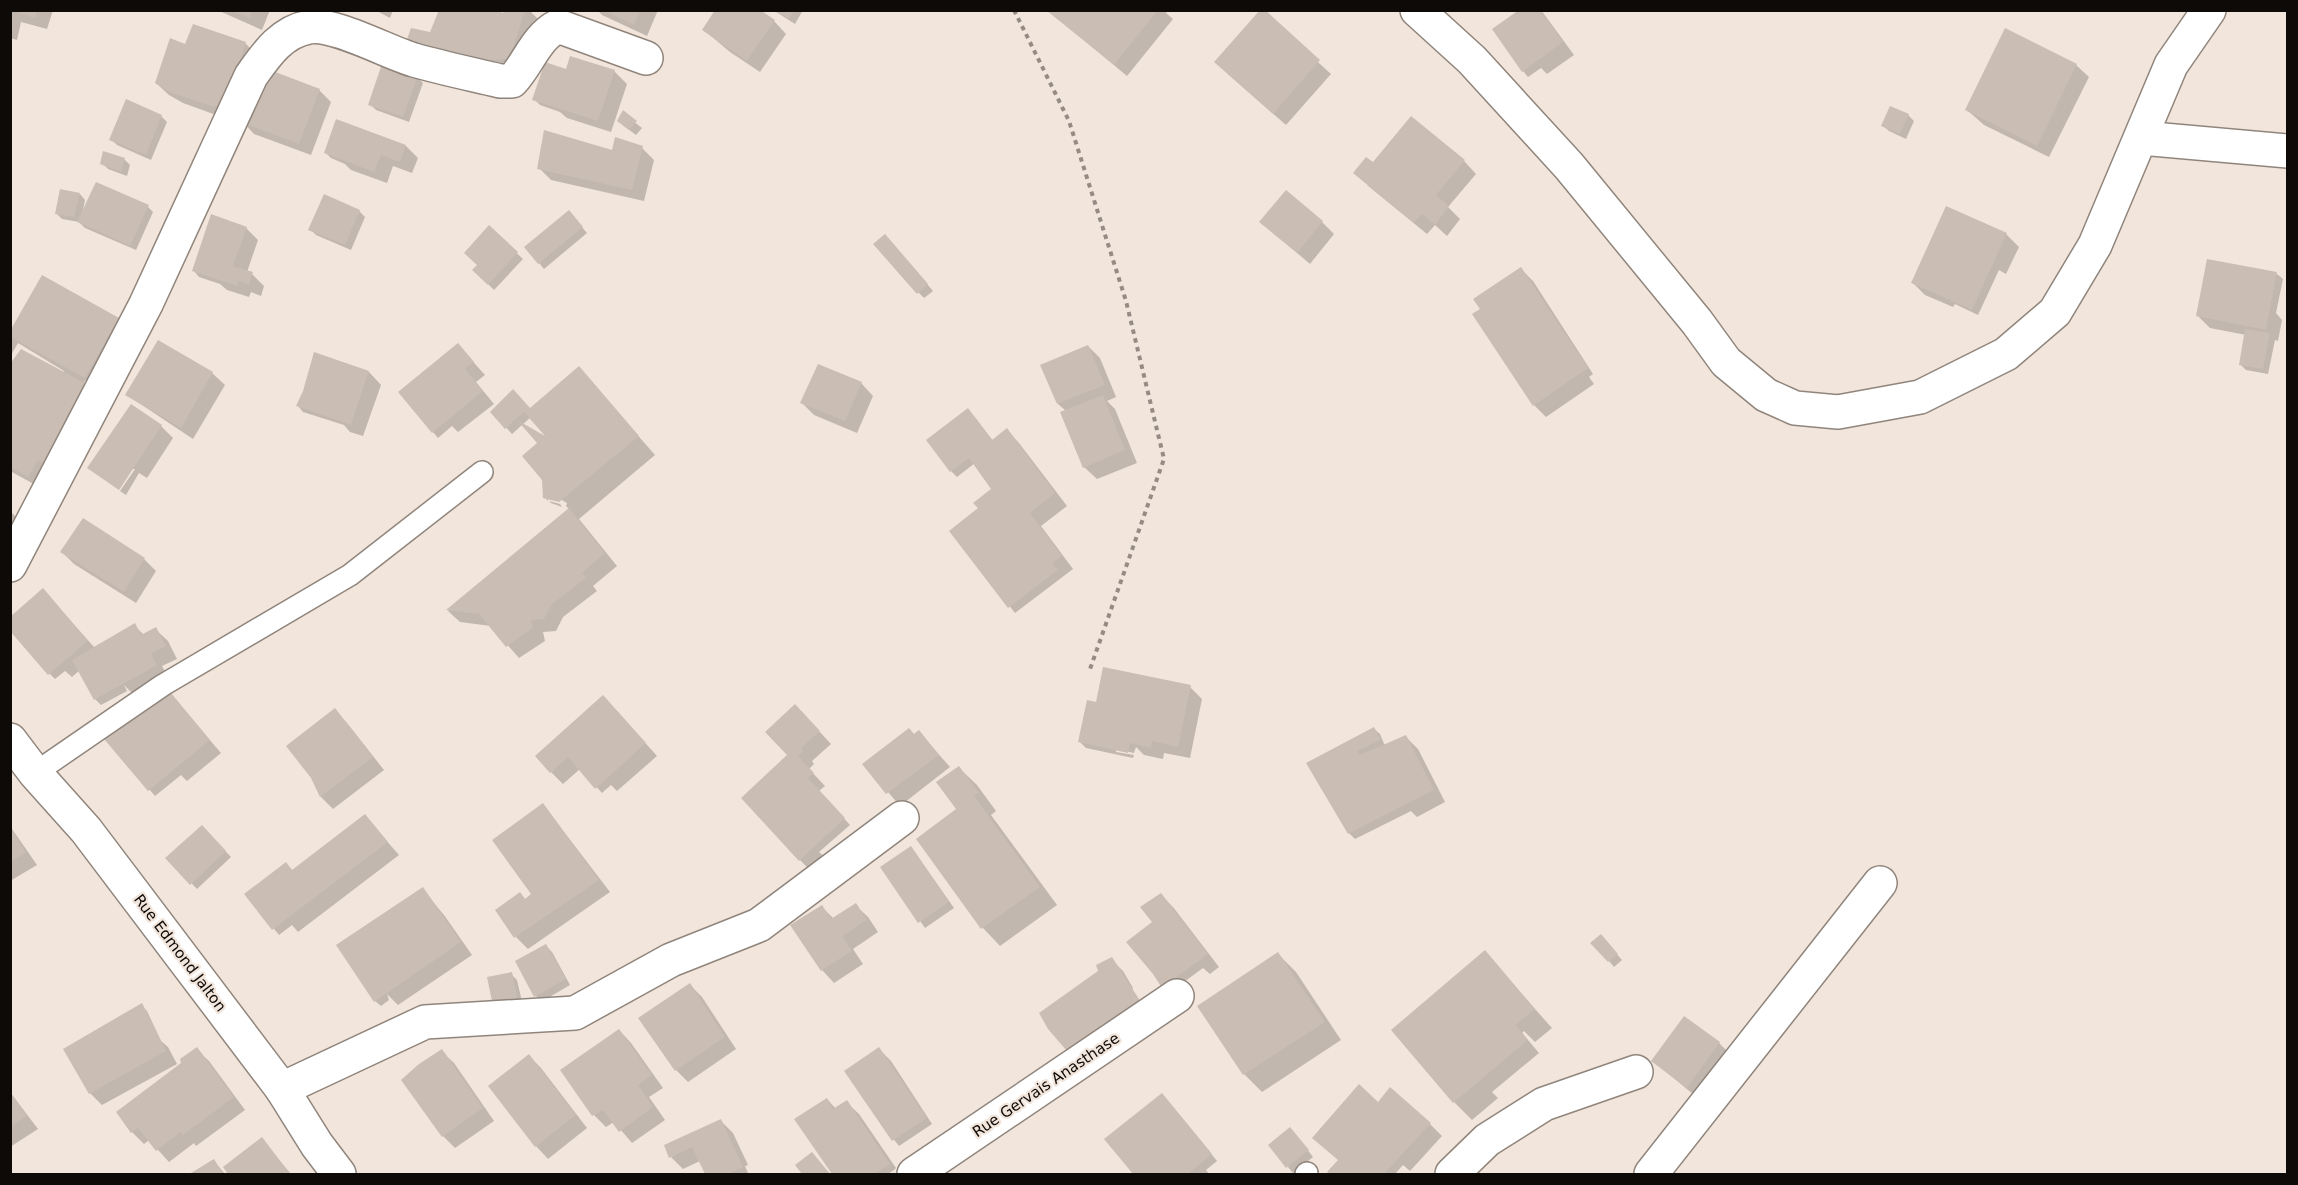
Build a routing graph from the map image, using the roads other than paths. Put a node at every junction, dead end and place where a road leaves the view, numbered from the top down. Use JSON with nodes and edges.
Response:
{"nodes":[{"id":1,"x":1418,"y":10,"type":"edge"},
{"id":2,"x":2209,"y":10,"type":"edge"},
{"id":3,"x":646,"y":58,"type":"dead end"},
{"id":4,"x":2141,"y":138,"type":"junction"},
{"id":5,"x":2288,"y":151,"type":"edge"},
{"id":6,"x":482,"y":472,"type":"dead end"},
{"id":7,"x":10,"y":565,"type":"edge"},
{"id":8,"x":10,"y":740,"type":"edge"},
{"id":9,"x":35,"y":773,"type":"junction"},
{"id":10,"x":902,"y":818,"type":"dead end"},
{"id":11,"x":1880,"y":883,"type":"dead end"},
{"id":12,"x":1177,"y":996,"type":"dead end"},
{"id":13,"x":1636,"y":1072,"type":"dead end"},
{"id":14,"x":282,"y":1089,"type":"junction"},
{"id":15,"x":339,"y":1174,"type":"edge"},
{"id":16,"x":915,"y":1174,"type":"edge"},
{"id":17,"x":1452,"y":1174,"type":"edge"},
{"id":18,"x":1651,"y":1174,"type":"edge"}],
"edges":[{"from":1,"to":4,"type":"street"},
{"from":2,"to":4,"type":"street"},
{"from":3,"to":7,"type":"street"},
{"from":4,"to":5,"type":"street"},
{"from":6,"to":9,"type":"lane"},
{"from":8,"to":9,"type":"street","name":"Rue Edmond Jalton"},
{"from":9,"to":14,"type":"street","name":"Rue Edmond Jalton"},
{"from":10,"to":14,"type":"street"},
{"from":11,"to":18,"type":"street"},
{"from":12,"to":16,"type":"street","name":"Rue Gervais Anasthase"},
{"from":13,"to":17,"type":"street"},
{"from":14,"to":15,"type":"street","name":"Rue Edmond Jalton"}]}
